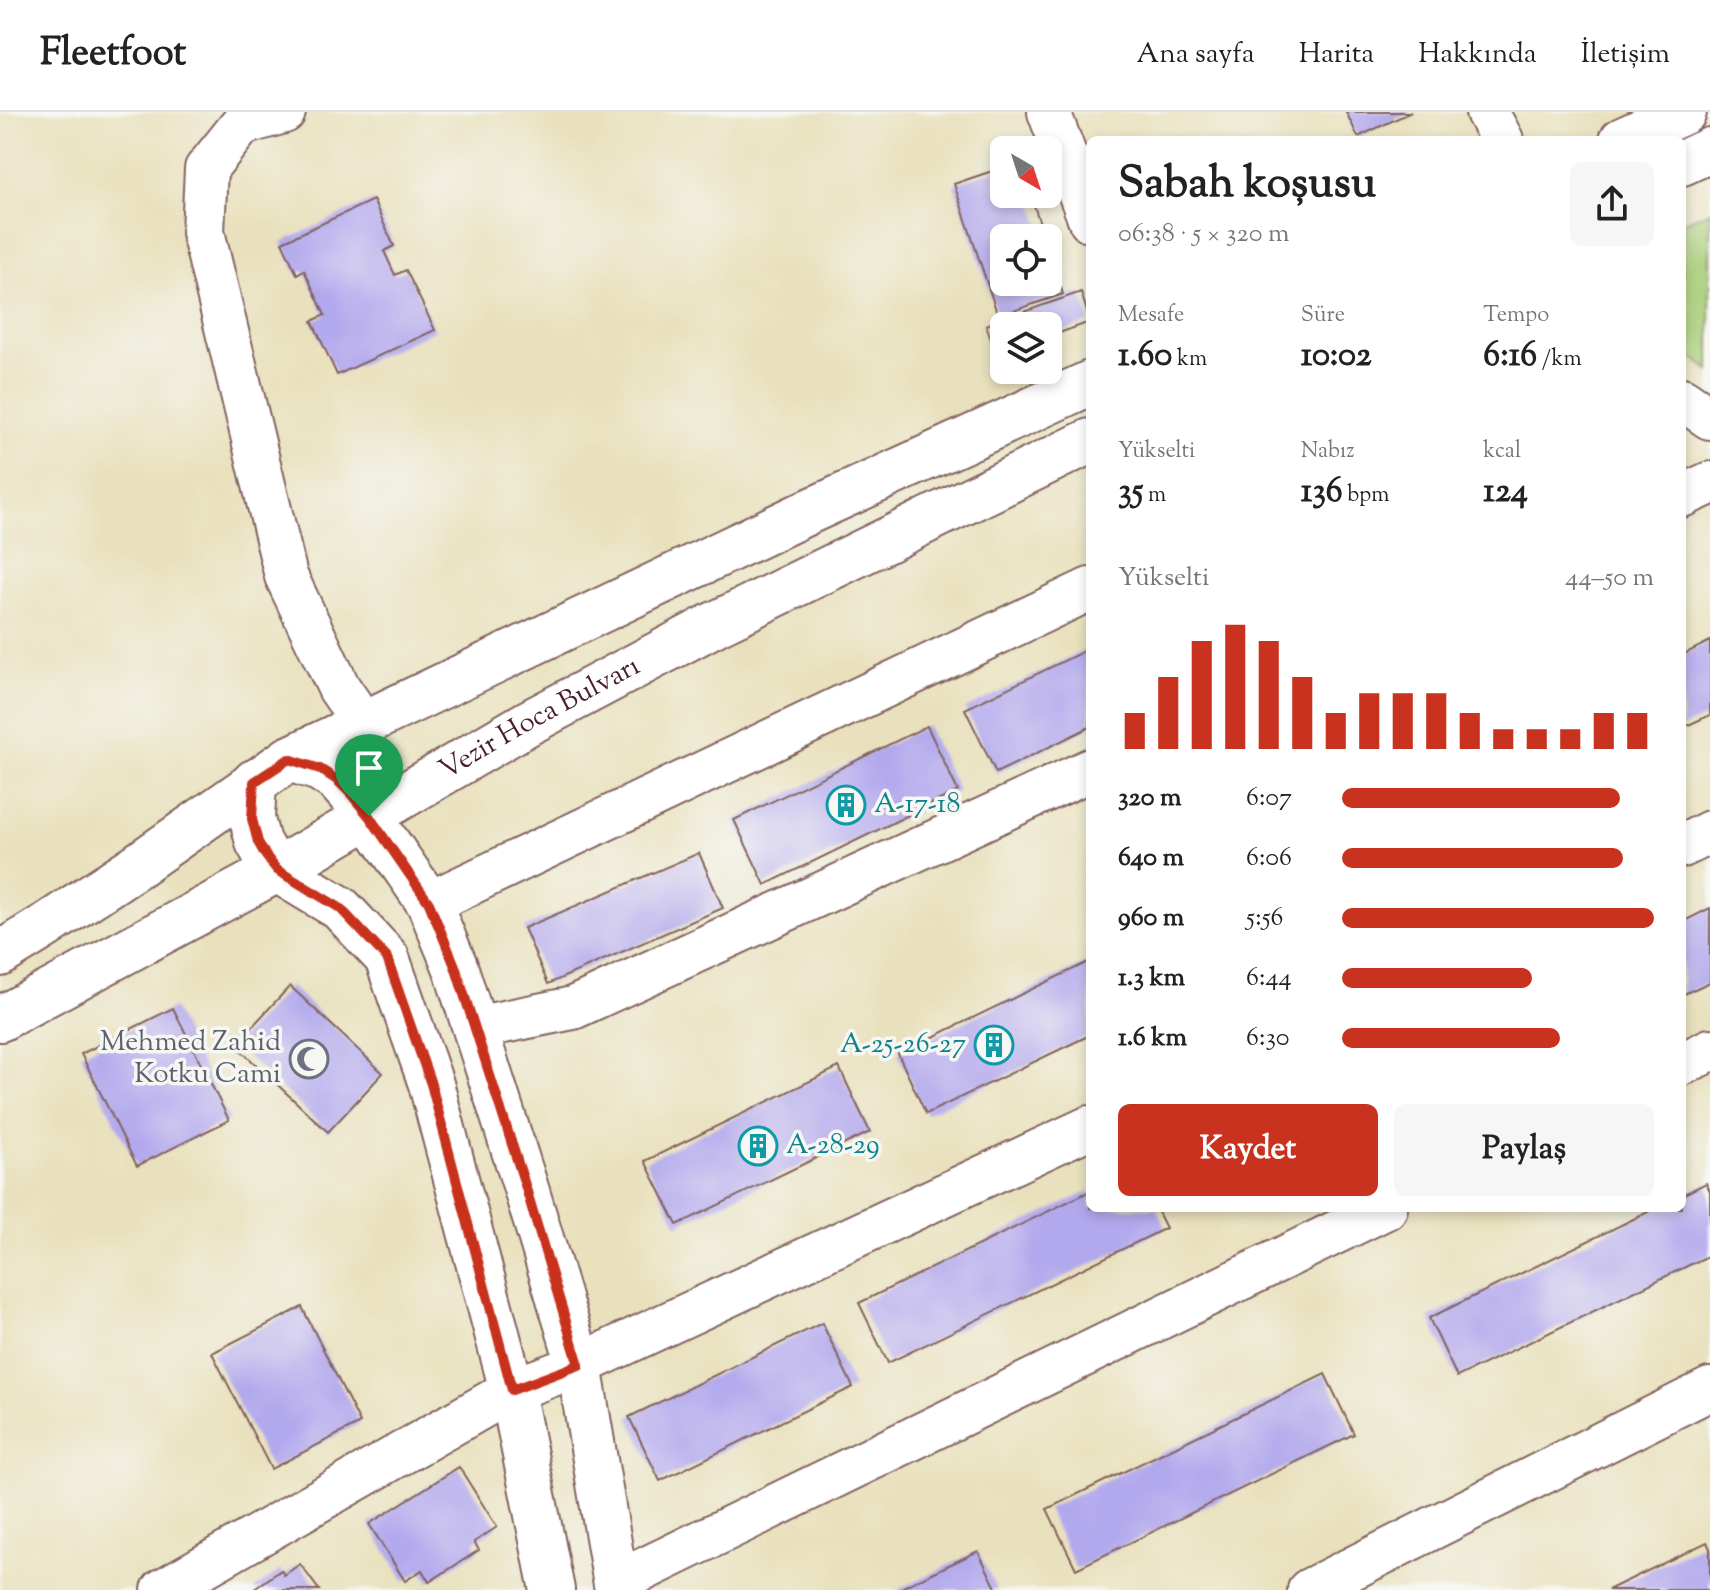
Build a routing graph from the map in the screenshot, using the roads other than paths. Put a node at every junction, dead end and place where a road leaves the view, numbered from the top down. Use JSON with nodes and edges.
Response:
{"nodes":[{"id":1,"x":284,"y":112,"type":"edge"},
{"id":2,"x":1049,"y":112,"type":"edge"},
{"id":3,"x":1487,"y":112,"type":"edge"},
{"id":4,"x":1684,"y":112,"type":"edge"},
{"id":5,"x":1500,"y":136,"type":"edge"},
{"id":6,"x":1631,"y":136,"type":"edge"},
{"id":7,"x":1710,"y":150,"type":"edge"},
{"id":8,"x":1686,"y":161,"type":"edge"},
{"id":9,"x":1086,"y":210,"type":"edge"},
{"id":10,"x":1086,"y":385,"type":"edge"},
{"id":11,"x":1686,"y":402,"type":"edge"},
{"id":12,"x":1710,"y":418,"type":"edge"},
{"id":13,"x":1086,"y":443,"type":"edge"},
{"id":14,"x":1710,"y":483,"type":"edge"},
{"id":15,"x":1686,"y":494,"type":"edge"},
{"id":16,"x":1086,"y":591,"type":"edge"},
{"id":17,"x":363,"y":723,"type":"junction"},
{"id":18,"x":272,"y":770,"type":"junction"},
{"id":19,"x":1086,"y":772,"type":"edge"},
{"id":20,"x":369,"y":816,"type":"junction"},
{"id":21,"x":1710,"y":832,"type":"edge"},
{"id":22,"x":1686,"y":844,"type":"edge"},
{"id":23,"x":277,"y":870,"type":"junction"},
{"id":24,"x":429,"y":903,"type":"junction"},
{"id":25,"x":0,"y":954,"type":"edge"},
{"id":26,"x":0,"y":1019,"type":"edge"},
{"id":27,"x":474,"y":1028,"type":"junction"},
{"id":28,"x":1710,"y":1050,"type":"edge"},
{"id":29,"x":1686,"y":1062,"type":"edge"},
{"id":30,"x":1086,"y":1129,"type":"edge"},
{"id":31,"x":1378,"y":1212,"type":"edge"},
{"id":32,"x":579,"y":1365,"type":"junction"},
{"id":33,"x":1710,"y":1389,"type":"edge"},
{"id":34,"x":512,"y":1390,"type":"junction"},
{"id":35,"x":617,"y":1586,"type":"edge"},
{"id":36,"x":163,"y":1590,"type":"edge"},
{"id":37,"x":552,"y":1590,"type":"edge"},
{"id":38,"x":1309,"y":1590,"type":"edge"}],
"edges":[{"from":1,"to":17,"type":"street"},
{"from":2,"to":9,"type":"street"},
{"from":3,"to":5,"type":"street"},
{"from":4,"to":6,"type":"main road"},
{"from":7,"to":8,"type":"main road"},
{"from":10,"to":17,"type":"main road"},
{"from":11,"to":12,"type":"street"},
{"from":13,"to":20,"type":"main road","name":"Vezir Hoca Bulvarı"},
{"from":14,"to":15,"type":"street"},
{"from":16,"to":24,"type":"street"},
{"from":17,"to":18,"type":"main road"},
{"from":18,"to":20,"type":"main road"},
{"from":18,"to":23,"type":"main road"},
{"from":18,"to":25,"type":"main road"},
{"from":19,"to":27,"type":"street"},
{"from":20,"to":23,"type":"main road","name":"Vezir Hoca Bulvarı"},
{"from":20,"to":24,"type":"main road"},
{"from":21,"to":22,"type":"street"},
{"from":23,"to":26,"type":"main road","name":"Vezir Hoca Bulvarı"},
{"from":23,"to":34,"type":"main road"},
{"from":24,"to":27,"type":"main road"},
{"from":27,"to":32,"type":"main road"},
{"from":28,"to":29,"type":"street"},
{"from":30,"to":32,"type":"street"},
{"from":31,"to":35,"type":"street"},
{"from":32,"to":34,"type":"street"},
{"from":32,"to":35,"type":"main road"},
{"from":33,"to":38,"type":"street"},
{"from":34,"to":36,"type":"street"},
{"from":34,"to":37,"type":"main road"}]}
